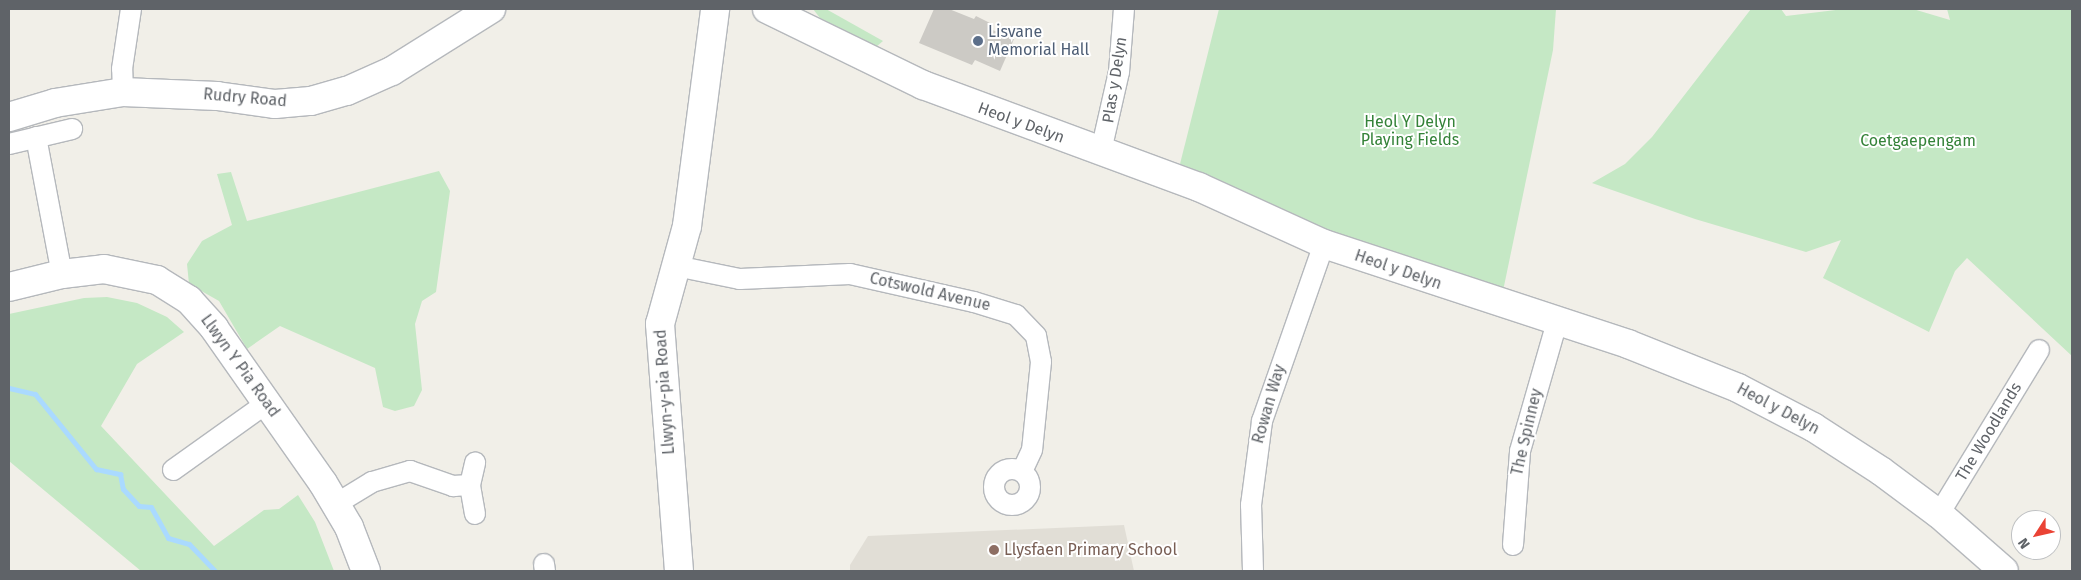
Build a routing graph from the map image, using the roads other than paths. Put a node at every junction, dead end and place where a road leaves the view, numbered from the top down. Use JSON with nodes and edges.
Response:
{"nodes":[{"id":1,"x":131,"y":9,"type":"edge"},
{"id":2,"x":492,"y":9,"type":"edge"},
{"id":3,"x":715,"y":9,"type":"edge"},
{"id":4,"x":1124,"y":9,"type":"edge"},
{"id":5,"x":779,"y":12,"type":"edge"},
{"id":6,"x":123,"y":92,"type":"junction"},
{"id":7,"x":9,"y":117,"type":"edge"},
{"id":8,"x":72,"y":129,"type":"dead end"},
{"id":9,"x":36,"y":137,"type":"junction"},
{"id":10,"x":9,"y":144,"type":"edge"},
{"id":11,"x":1101,"y":151,"type":"junction"},
{"id":12,"x":1324,"y":244,"type":"junction"},
{"id":13,"x":676,"y":266,"type":"junction"},
{"id":14,"x":62,"y":274,"type":"junction"},
{"id":15,"x":9,"y":287,"type":"edge"},
{"id":16,"x":1557,"y":322,"type":"junction"},
{"id":17,"x":2039,"y":350,"type":"dead end"},
{"id":18,"x":267,"y":403,"type":"junction"},
{"id":19,"x":475,"y":463,"type":"dead end"},
{"id":20,"x":174,"y":470,"type":"dead end"},
{"id":21,"x":1022,"y":472,"type":"dead end"},
{"id":22,"x":470,"y":485,"type":"junction"},
{"id":23,"x":336,"y":504,"type":"junction"},
{"id":24,"x":475,"y":514,"type":"dead end"},
{"id":25,"x":1939,"y":514,"type":"junction"},
{"id":26,"x":1513,"y":545,"type":"dead end"},
{"id":27,"x":366,"y":571,"type":"edge"},
{"id":28,"x":680,"y":571,"type":"edge"},
{"id":29,"x":1253,"y":571,"type":"edge"},
{"id":30,"x":2004,"y":571,"type":"edge"}],
"edges":[{"from":1,"to":6,"type":"street"},
{"from":2,"to":6,"type":"street","name":"Rudry Road"},
{"from":3,"to":13,"type":"street","name":"Llwyn-y-pia Road"},
{"from":4,"to":11,"type":"street","name":"Plas y Delyn"},
{"from":5,"to":11,"type":"street","name":"Heol y Delyn"},
{"from":6,"to":7,"type":"street","name":"Rudry Road"},
{"from":8,"to":9,"type":"street"},
{"from":9,"to":10,"type":"street"},
{"from":9,"to":14,"type":"street"},
{"from":11,"to":12,"type":"street","name":"Heol y Delyn"},
{"from":12,"to":16,"type":"street","name":"Heol y Delyn"},
{"from":12,"to":29,"type":"street","name":"Rowan Way"},
{"from":13,"to":21,"type":"street","name":"Cotswold Avenue"},
{"from":13,"to":28,"type":"street","name":"Llwyn-y-pia Road"},
{"from":14,"to":15,"type":"street","name":"Llwyn Y Pia Road"},
{"from":14,"to":18,"type":"street","name":"Llwyn Y Pia Road"},
{"from":16,"to":25,"type":"street","name":"Heol y Delyn"},
{"from":16,"to":26,"type":"street","name":"The Spinney"},
{"from":17,"to":25,"type":"street","name":"The Woodlands"},
{"from":18,"to":20,"type":"street"},
{"from":18,"to":23,"type":"street","name":"Llwyn Y Pia Road"},
{"from":19,"to":22,"type":"street"},
{"from":22,"to":23,"type":"street"},
{"from":22,"to":24,"type":"street"},
{"from":23,"to":27,"type":"street","name":"Llwyn Y Pia Road"},
{"from":25,"to":30,"type":"street","name":"Heol y Delyn"}]}
